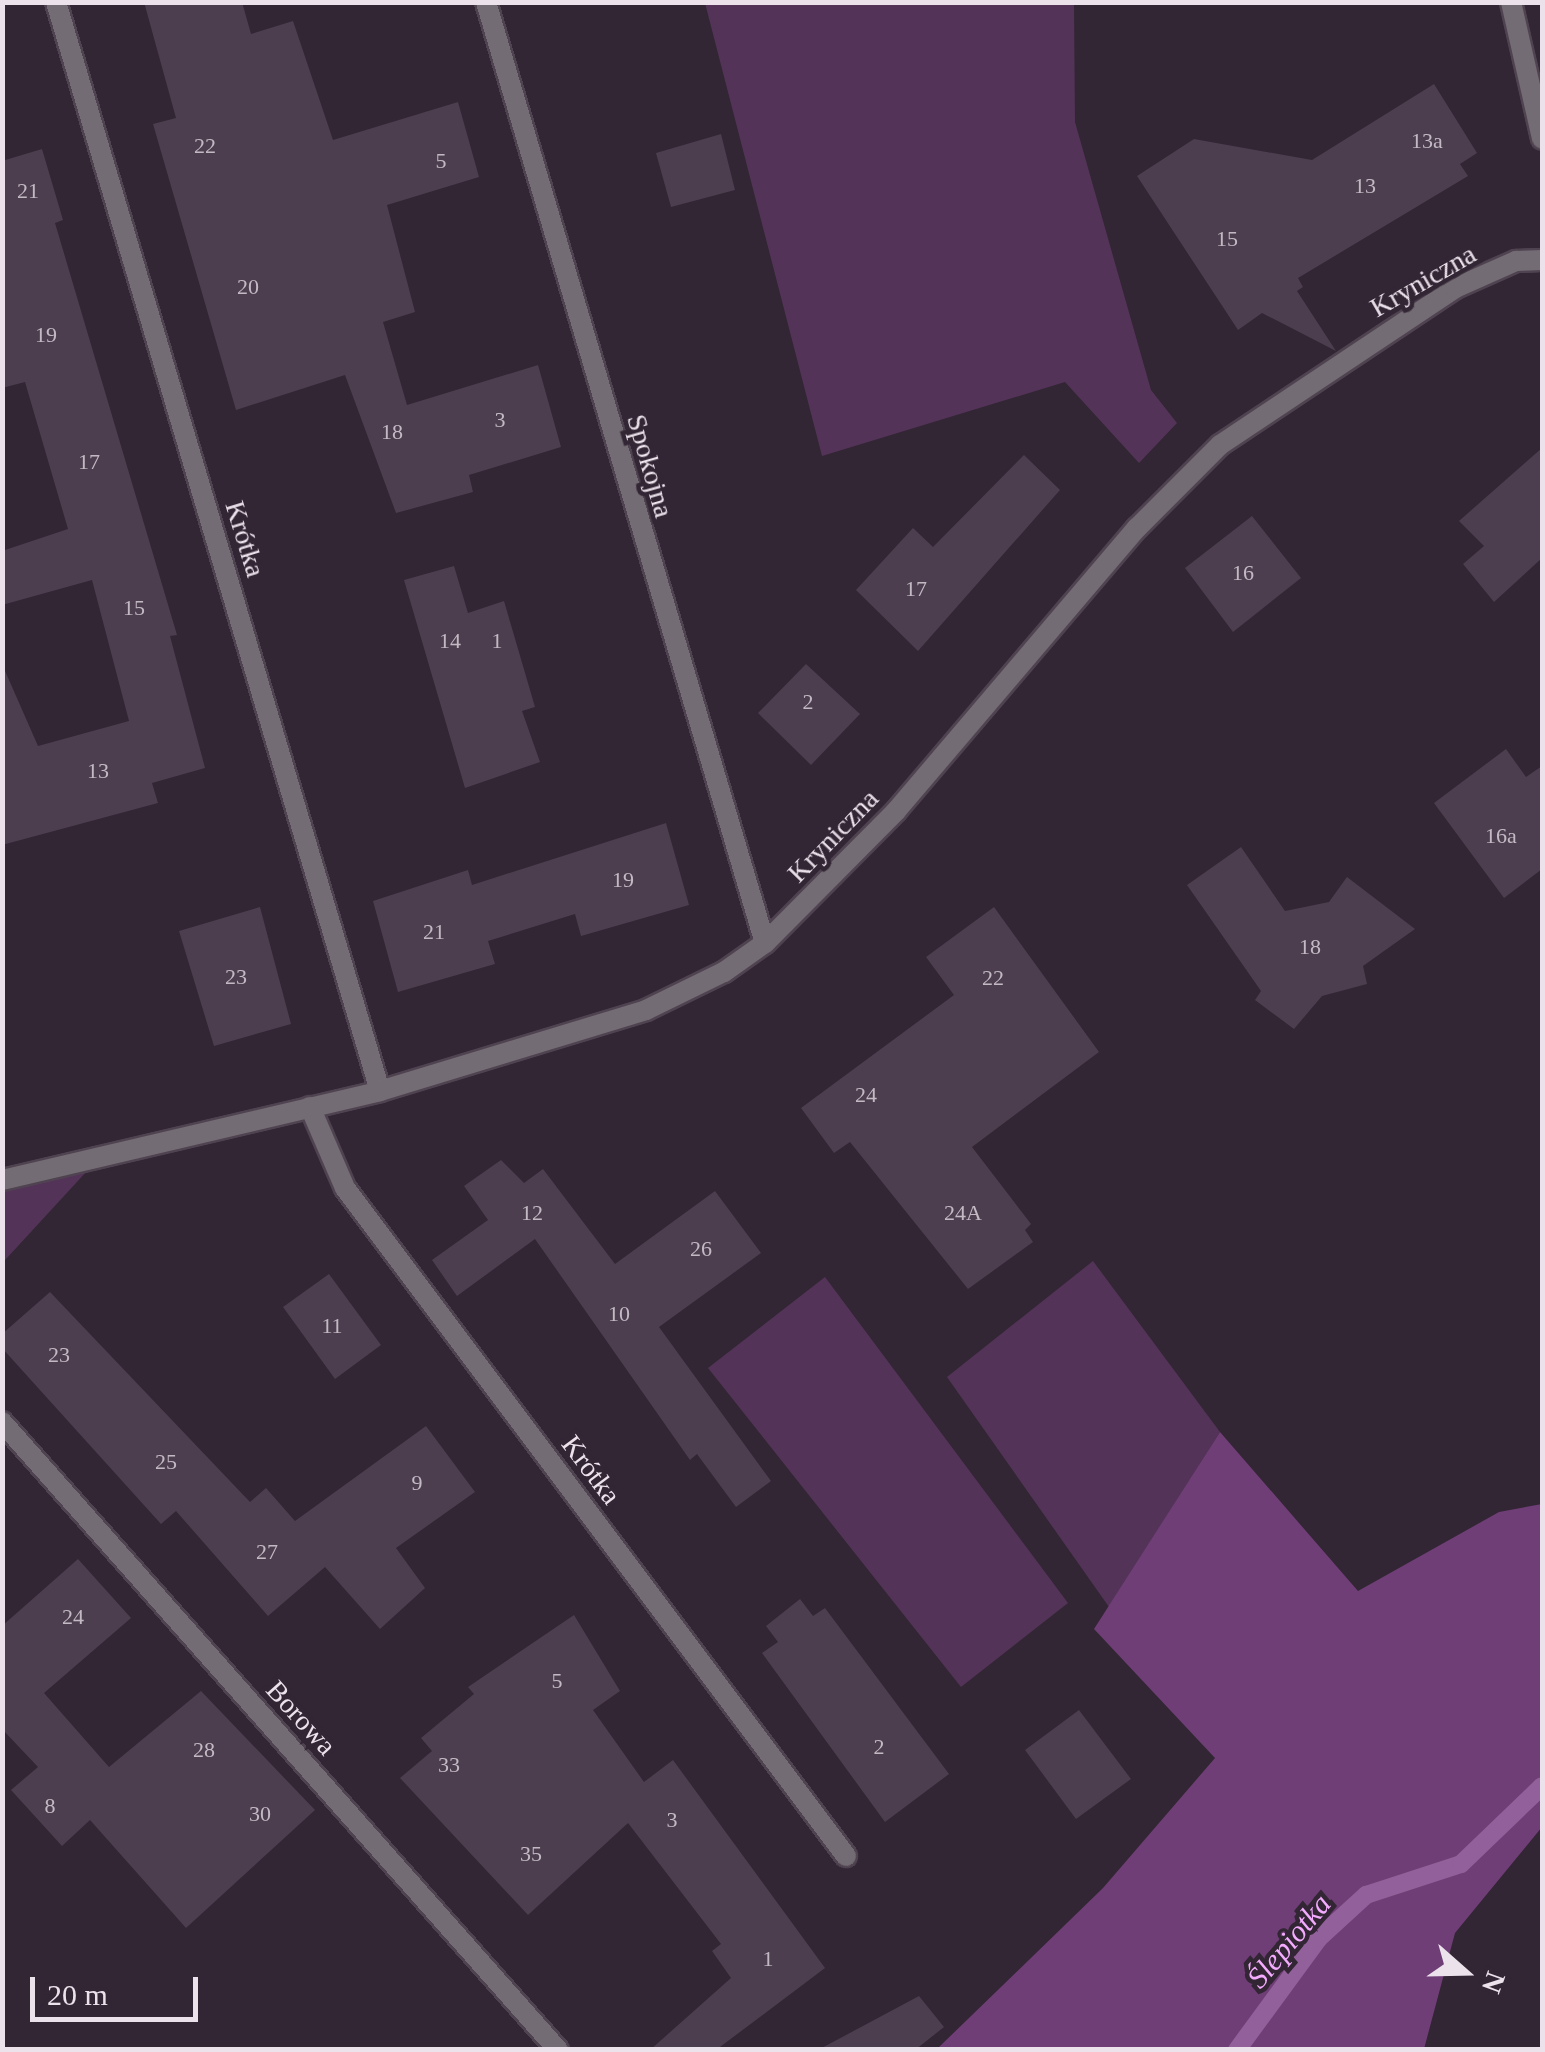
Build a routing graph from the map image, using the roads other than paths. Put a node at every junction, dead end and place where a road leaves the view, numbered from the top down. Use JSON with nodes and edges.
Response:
{"nodes":[{"id":1,"x":56,"y":2,"type":"edge"},
{"id":2,"x":486,"y":2,"type":"edge"},
{"id":3,"x":1511,"y":2,"type":"edge"},
{"id":4,"x":1542,"y":139,"type":"edge"},
{"id":5,"x":1542,"y":260,"type":"edge"},
{"id":6,"x":765,"y":944,"type":"junction"},
{"id":7,"x":380,"y":1091,"type":"junction"},
{"id":8,"x":310,"y":1107,"type":"junction"},
{"id":9,"x":2,"y":1180,"type":"edge"},
{"id":10,"x":2,"y":1422,"type":"edge"},
{"id":11,"x":846,"y":1856,"type":"dead end"},
{"id":12,"x":558,"y":2050,"type":"edge"}],
"edges":[{"from":1,"to":7,"type":"street","name":"Krótka"},
{"from":2,"to":6,"type":"street","name":"Spokojna"},
{"from":3,"to":4,"type":"street"},
{"from":5,"to":6,"type":"street","name":"Kryniczna"},
{"from":6,"to":7,"type":"street","name":"Kryniczna"},
{"from":7,"to":8,"type":"street","name":"Kryniczna"},
{"from":8,"to":9,"type":"street","name":"Kryniczna"},
{"from":8,"to":11,"type":"street","name":"Krótka"},
{"from":10,"to":12,"type":"street","name":"Borowa"}]}
